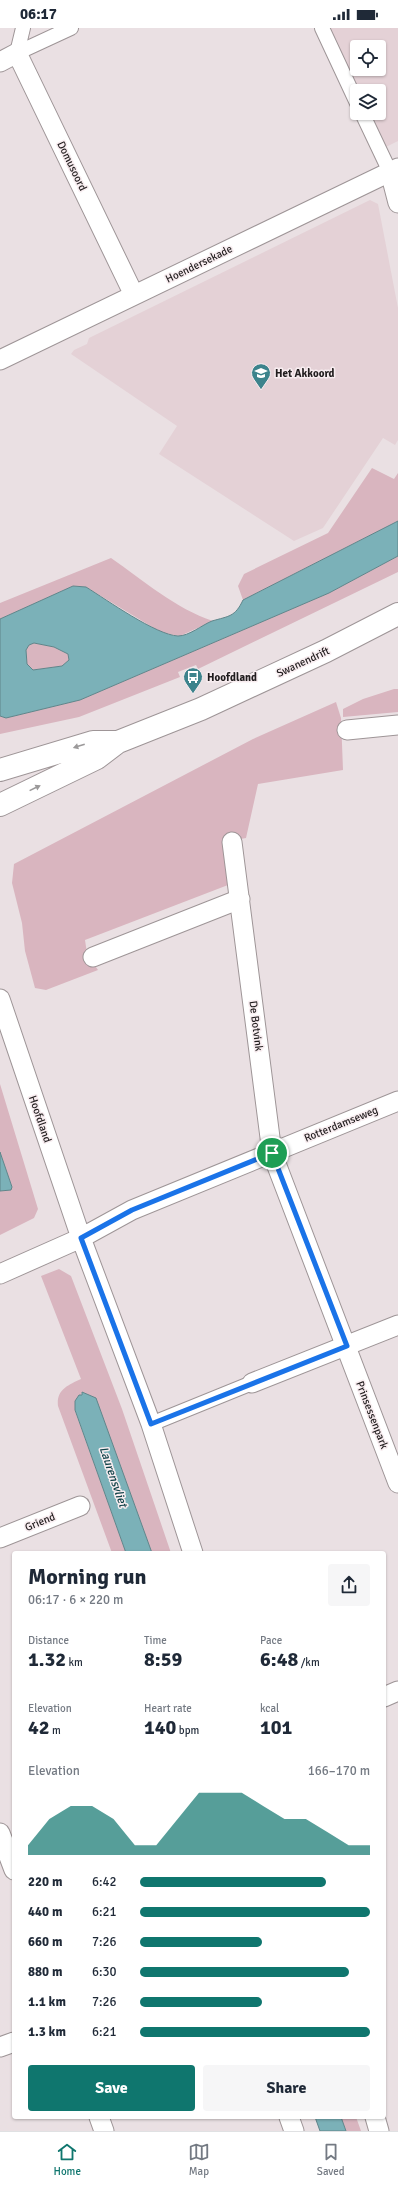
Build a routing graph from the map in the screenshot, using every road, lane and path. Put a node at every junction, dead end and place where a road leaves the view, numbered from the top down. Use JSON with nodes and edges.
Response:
{"nodes":[{"id":1,"x":23,"y":28,"type":"edge"},
{"id":2,"x":71,"y":28,"type":"edge"},
{"id":3,"x":322,"y":28,"type":"edge"},
{"id":4,"x":17,"y":53,"type":"junction"},
{"id":5,"x":0,"y":62,"type":"edge"},
{"id":6,"x":350,"y":88,"type":"edge"},
{"id":7,"x":366,"y":120,"type":"edge"},
{"id":8,"x":394,"y":170,"type":"edge"},
{"id":9,"x":398,"y":203,"type":"edge"},
{"id":10,"x":134,"y":295,"type":"junction"},
{"id":11,"x":0,"y":360,"type":"edge"},
{"id":12,"x":398,"y":614,"type":"edge"},
{"id":13,"x":398,"y":725,"type":"edge"},
{"id":14,"x":347,"y":730,"type":"dead end"},
{"id":15,"x":118,"y":742,"type":"junction"},
{"id":16,"x":0,"y":770,"type":"edge"},
{"id":17,"x":0,"y":805,"type":"edge"},
{"id":18,"x":232,"y":842,"type":"dead end"},
{"id":19,"x":240,"y":899,"type":"junction"},
{"id":20,"x":93,"y":957,"type":"dead end"},
{"id":21,"x":0,"y":999,"type":"edge"},
{"id":22,"x":398,"y":1101,"type":"edge"},
{"id":23,"x":272,"y":1153,"type":"junction"},
{"id":24,"x":81,"y":1238,"type":"junction"},
{"id":25,"x":0,"y":1274,"type":"edge"},
{"id":26,"x":398,"y":1325,"type":"edge"},
{"id":27,"x":347,"y":1346,"type":"junction"},
{"id":28,"x":252,"y":1383,"type":"joint"},
{"id":29,"x":151,"y":1424,"type":"junction"},
{"id":30,"x":398,"y":1483,"type":"edge"},
{"id":31,"x":80,"y":1506,"type":"dead end"},
{"id":32,"x":0,"y":1538,"type":"edge"},
{"id":33,"x":192,"y":1551,"type":"edge"},
{"id":34,"x":398,"y":1691,"type":"edge"},
{"id":35,"x":386,"y":1696,"type":"edge"},
{"id":36,"x":0,"y":1833,"type":"edge"},
{"id":37,"x":7,"y":1851,"type":"edge"},
{"id":38,"x":12,"y":1865,"type":"edge"},
{"id":39,"x":12,"y":2043,"type":"edge"},
{"id":40,"x":0,"y":2048,"type":"edge"},
{"id":41,"x":100,"y":2119,"type":"edge"},
{"id":42,"x":290,"y":2119,"type":"edge"},
{"id":43,"x":376,"y":2119,"type":"edge"},
{"id":44,"x":104,"y":2131,"type":"edge"},
{"id":45,"x":294,"y":2131,"type":"edge"},
{"id":46,"x":379,"y":2131,"type":"edge"}],
"edges":[{"from":1,"to":4,"type":"street"},
{"from":2,"to":4,"type":"street"},
{"from":3,"to":6,"type":"street"},
{"from":4,"to":5,"type":"street"},
{"from":4,"to":10,"type":"street","name":"Domusoord"},
{"from":7,"to":8,"type":"street"},
{"from":8,"to":9,"type":"street"},
{"from":8,"to":10,"type":"street","name":"Hoendersekade"},
{"from":10,"to":11,"type":"street","name":"Hoendersekade"},
{"from":12,"to":15,"type":"main road","name":"Swanendrift"},
{"from":13,"to":14,"type":"street"},
{"from":15,"to":16,"type":"main road","name":"Swanendrift","one_way":true},
{"from":17,"to":15,"type":"main road","name":"Swanendrift","one_way":true},
{"from":18,"to":19,"type":"street","name":"De Botvink"},
{"from":19,"to":20,"type":"street"},
{"from":19,"to":23,"type":"street","name":"De Botvink"},
{"from":21,"to":24,"type":"street","name":"Hoofdland"},
{"from":22,"to":23,"type":"street","name":"Rotterdamseweg"},
{"from":23,"to":24,"type":"street","name":"Rotterdamseweg"},
{"from":23,"to":27,"type":"street","name":"Prinsessenpark"},
{"from":24,"to":25,"type":"street","name":"Rotterdamseweg"},
{"from":24,"to":29,"type":"street"},
{"from":26,"to":27,"type":"street"},
{"from":27,"to":28,"type":"street"},
{"from":27,"to":30,"type":"street","name":"Prinsessenpark"},
{"from":28,"to":29,"type":"street"},
{"from":29,"to":33,"type":"street"},
{"from":31,"to":32,"type":"street","name":"Griend"},
{"from":34,"to":35,"type":"street"},
{"from":36,"to":37,"type":"street"},
{"from":37,"to":38,"type":"street"},
{"from":39,"to":40,"type":"street"},
{"from":41,"to":44,"type":"street"},
{"from":42,"to":45,"type":"street"},
{"from":43,"to":46,"type":"street"}]}
